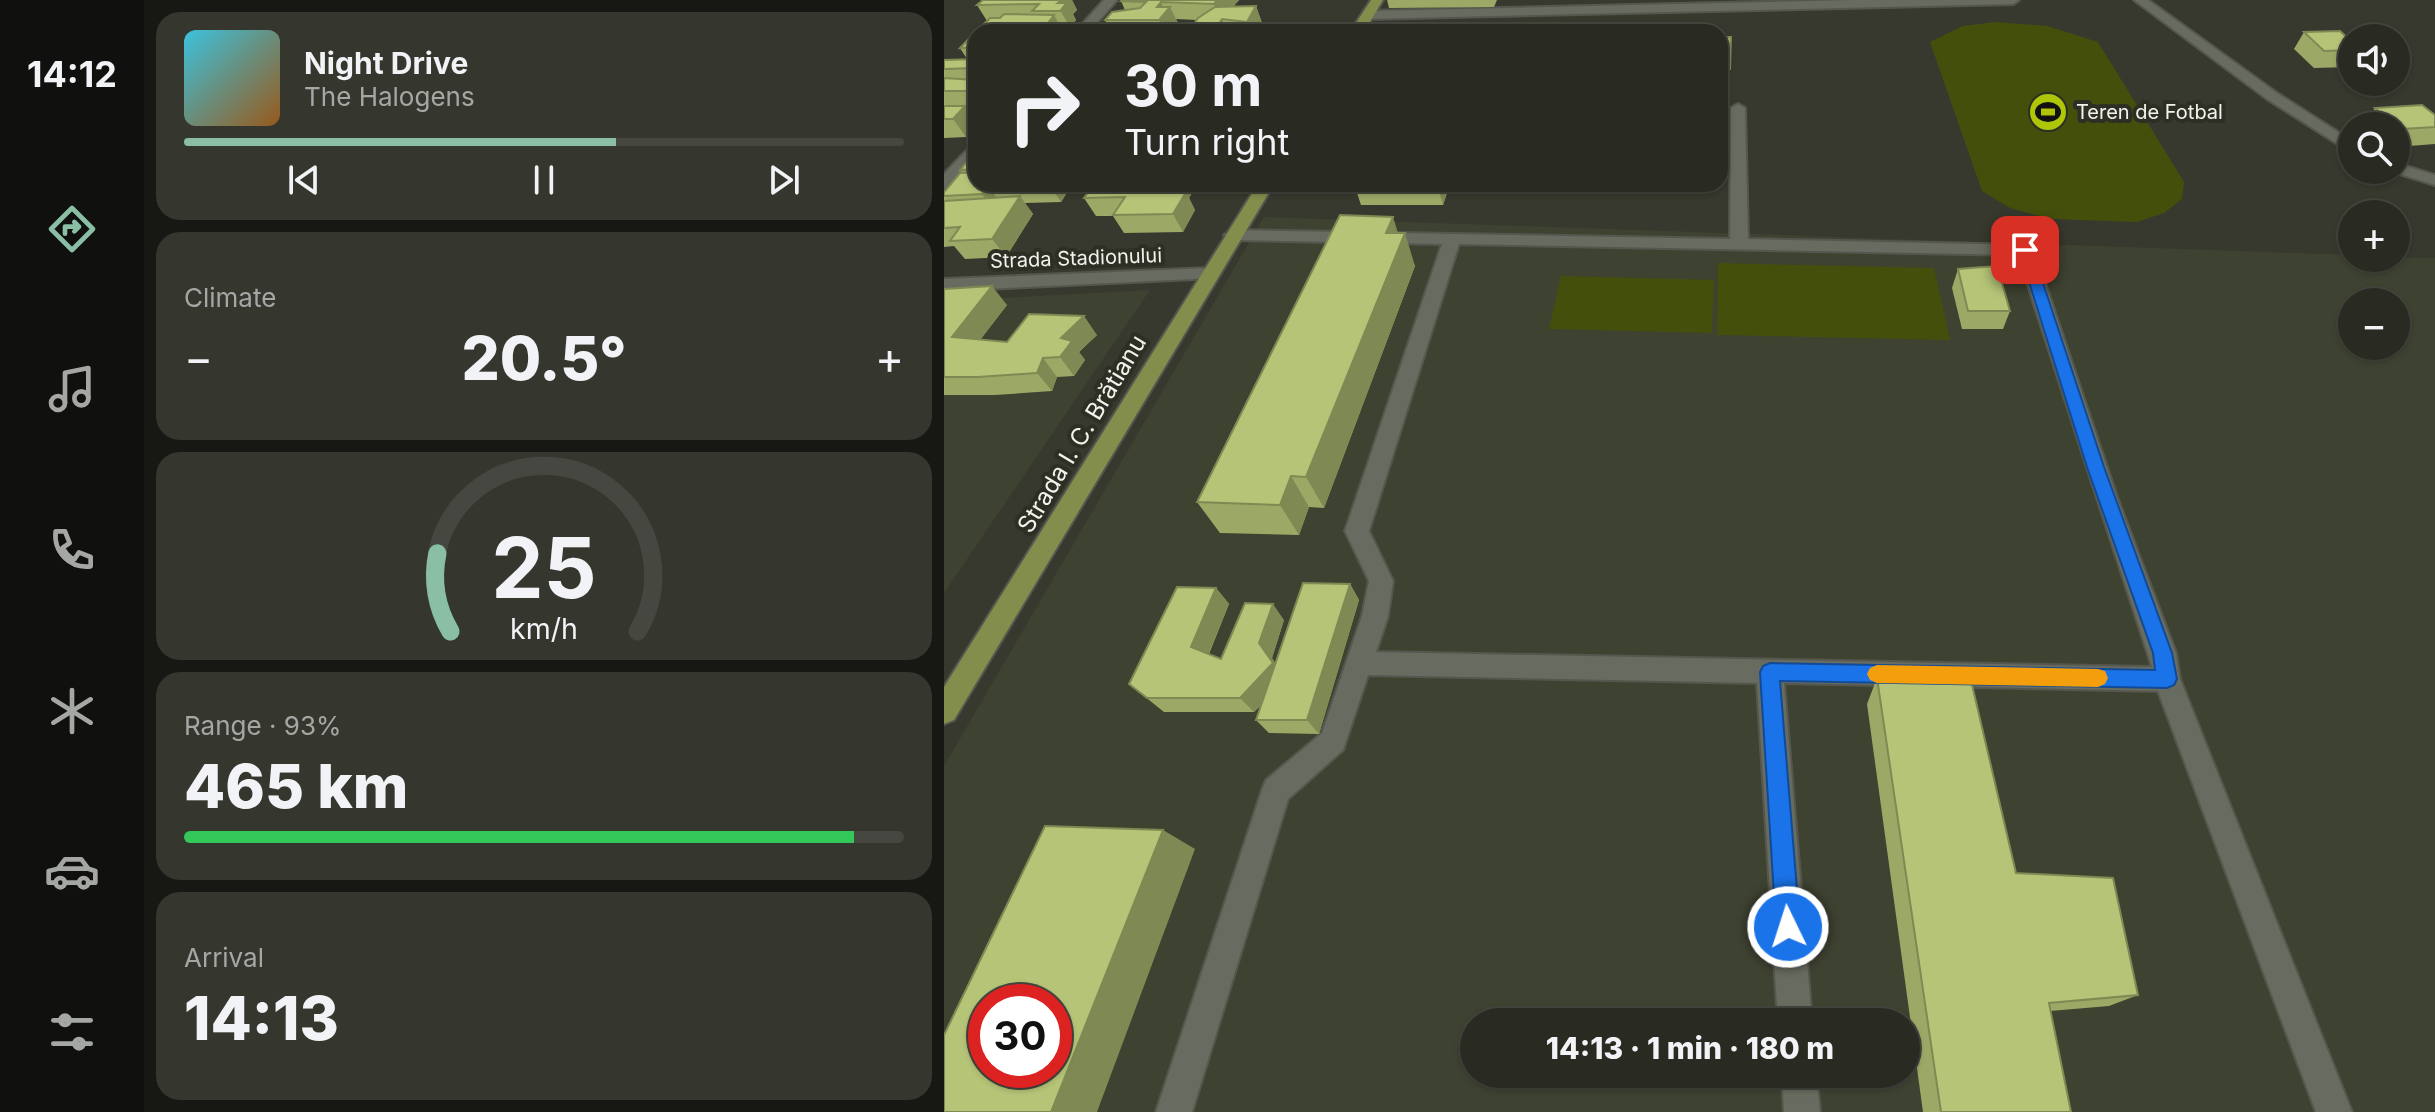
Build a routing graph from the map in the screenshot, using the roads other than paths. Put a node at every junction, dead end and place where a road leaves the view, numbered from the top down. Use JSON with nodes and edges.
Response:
{"nodes":[{"id":1,"x":1111,"y":0,"type":"edge"},
{"id":2,"x":1377,"y":0,"type":"edge"},
{"id":3,"x":2013,"y":0,"type":"edge"},
{"id":4,"x":2140,"y":0,"type":"edge"},
{"id":5,"x":1368,"y":15,"type":"junction"},
{"id":6,"x":1089,"y":24,"type":"edge"},
{"id":7,"x":1362,"y":24,"type":"edge"},
{"id":8,"x":1738,"y":108,"type":"dead end"},
{"id":9,"x":2338,"y":139,"type":"edge"},
{"id":10,"x":968,"y":158,"type":"edge"},
{"id":11,"x":2410,"y":172,"type":"edge"},
{"id":12,"x":2435,"y":180,"type":"edge"},
{"id":13,"x":944,"y":184,"type":"edge"},
{"id":14,"x":1261,"y":192,"type":"edge"},
{"id":15,"x":1233,"y":235,"type":"junction"},
{"id":16,"x":1452,"y":239,"type":"junction"},
{"id":17,"x":1739,"y":245,"type":"junction"},
{"id":18,"x":1210,"y":274,"type":"junction"},
{"id":19,"x":944,"y":285,"type":"edge"},
{"id":20,"x":1359,"y":663,"type":"junction"},
{"id":21,"x":1770,"y":672,"type":"junction"},
{"id":22,"x":2167,"y":679,"type":"junction"},
{"id":23,"x":944,"y":711,"type":"edge"},
{"id":24,"x":1794,"y":1008,"type":"edge"},
{"id":25,"x":1800,"y":1088,"type":"edge"},
{"id":26,"x":1174,"y":1112,"type":"edge"},
{"id":27,"x":1802,"y":1112,"type":"edge"},
{"id":28,"x":2334,"y":1112,"type":"edge"}],
"edges":[{"from":1,"to":6,"type":"street"},
{"from":2,"to":5,"type":"main road"},
{"from":3,"to":5,"type":"street"},
{"from":4,"to":9,"type":"street"},
{"from":5,"to":7,"type":"main road"},
{"from":8,"to":17,"type":"street"},
{"from":10,"to":13,"type":"street"},
{"from":11,"to":12,"type":"street"},
{"from":14,"to":15,"type":"main road","name":"Strada I. C. Brătianu"},
{"from":15,"to":16,"type":"street"},
{"from":15,"to":18,"type":"main road","name":"Strada I. C. Brătianu"},
{"from":16,"to":17,"type":"street"},
{"from":16,"to":20,"type":"street"},
{"from":17,"to":22,"type":"street"},
{"from":18,"to":19,"type":"street","name":"Strada Stadionului"},
{"from":18,"to":23,"type":"main road","name":"Strada I. C. Brătianu"},
{"from":20,"to":21,"type":"street"},
{"from":20,"to":26,"type":"street"},
{"from":21,"to":22,"type":"street"},
{"from":21,"to":24,"type":"street"},
{"from":22,"to":28,"type":"street"},
{"from":25,"to":27,"type":"street"}]}
